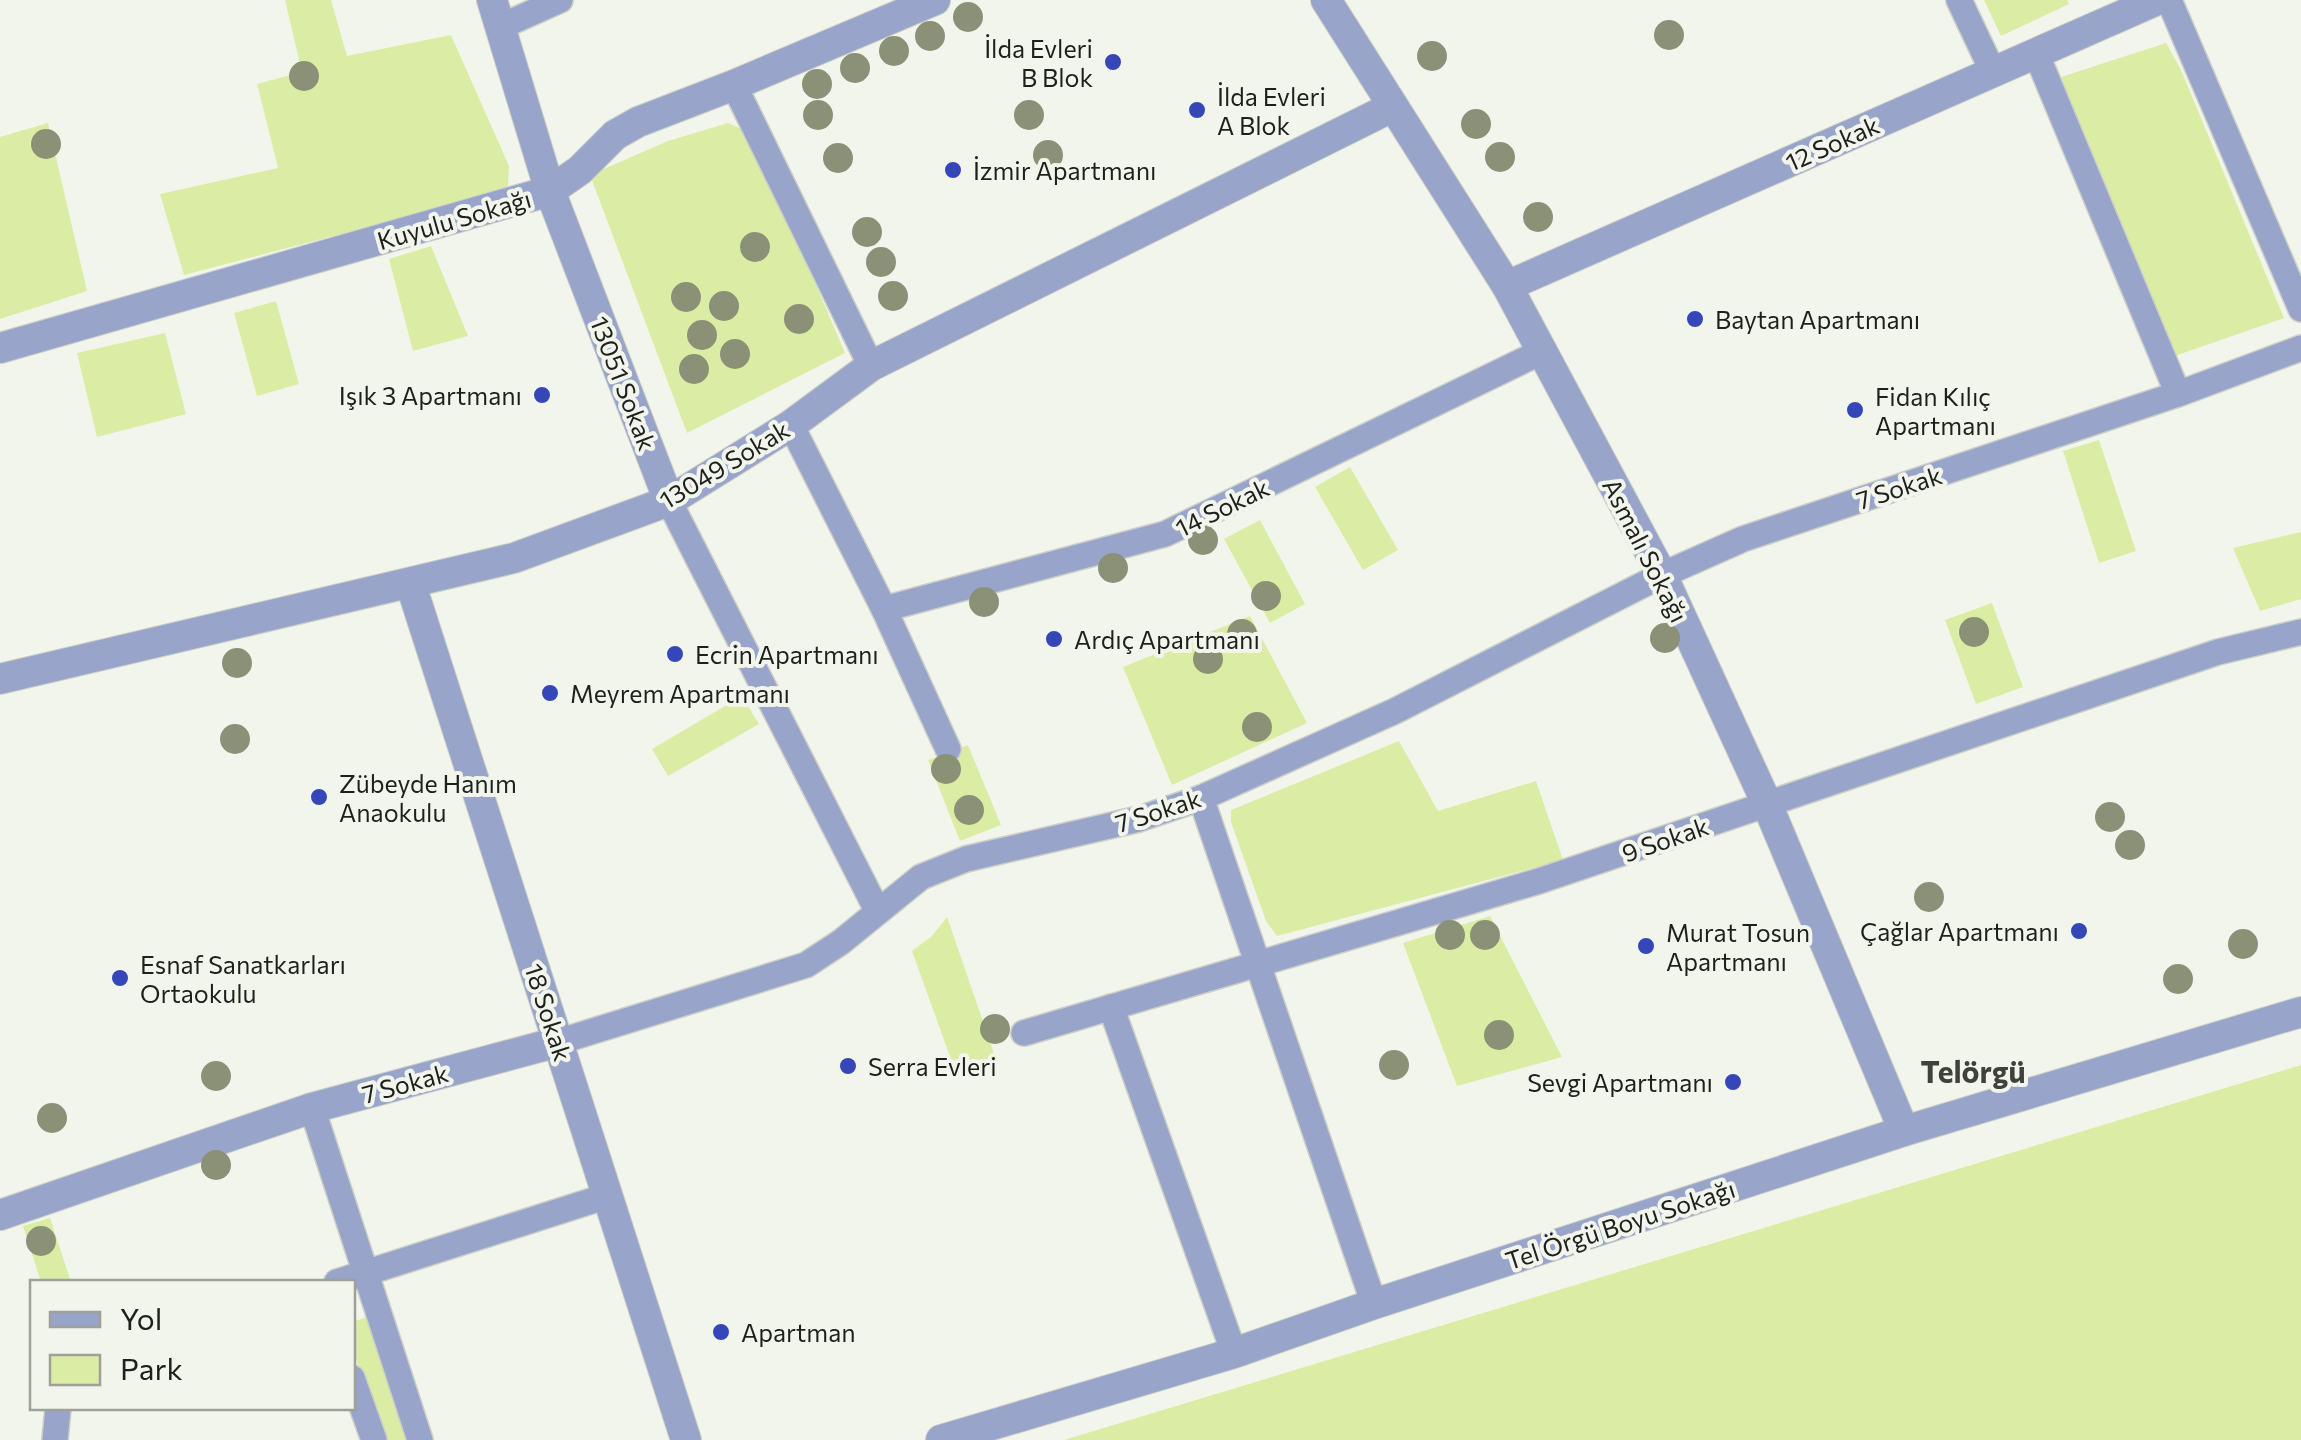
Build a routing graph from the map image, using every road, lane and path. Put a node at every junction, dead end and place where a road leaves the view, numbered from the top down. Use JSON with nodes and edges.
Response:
{"nodes":[{"id":1,"x":560,"y":0,"type":"edge"},
{"id":2,"x":934,"y":0,"type":"edge"},
{"id":3,"x":1326,"y":0,"type":"edge"},
{"id":4,"x":1959,"y":0,"type":"edge"},
{"id":5,"x":2157,"y":0,"type":"edge"},
{"id":6,"x":2169,"y":0,"type":"edge"},
{"id":7,"x":2110,"y":9,"type":"edge"},
{"id":8,"x":496,"y":14,"type":"edge"},
{"id":9,"x":2036,"y":54,"type":"junction"},
{"id":10,"x":1993,"y":72,"type":"junction"},
{"id":11,"x":734,"y":86,"type":"junction"},
{"id":12,"x":1392,"y":107,"type":"junction"},
{"id":13,"x":550,"y":191,"type":"junction"},
{"id":14,"x":1507,"y":286,"type":"junction"},
{"id":15,"x":2301,"y":309,"type":"edge"},
{"id":16,"x":0,"y":348,"type":"edge"},
{"id":17,"x":2301,"y":348,"type":"edge"},
{"id":18,"x":1541,"y":352,"type":"junction"},
{"id":19,"x":871,"y":366,"type":"junction"},
{"id":20,"x":2178,"y":394,"type":"junction"},
{"id":21,"x":791,"y":425,"type":"junction"},
{"id":22,"x":668,"y":500,"type":"junction"},
{"id":23,"x":1662,"y":576,"type":"junction"},
{"id":24,"x":411,"y":585,"type":"junction"},
{"id":25,"x":884,"y":609,"type":"junction"},
{"id":26,"x":2301,"y":632,"type":"edge"},
{"id":27,"x":0,"y":679,"type":"edge"},
{"id":28,"x":948,"y":749,"type":"dead end"},
{"id":29,"x":1201,"y":798,"type":"junction"},
{"id":30,"x":1768,"y":804,"type":"junction"},
{"id":31,"x":877,"y":910,"type":"junction"},
{"id":32,"x":1258,"y":965,"type":"junction"},
{"id":33,"x":1111,"y":1007,"type":"junction"},
{"id":34,"x":2301,"y":1012,"type":"edge"},
{"id":35,"x":1024,"y":1033,"type":"dead end"},
{"id":36,"x":558,"y":1042,"type":"junction"},
{"id":37,"x":312,"y":1108,"type":"junction"},
{"id":38,"x":1904,"y":1132,"type":"junction"},
{"id":39,"x":607,"y":1196,"type":"junction"},
{"id":40,"x":0,"y":1215,"type":"edge"},
{"id":41,"x":368,"y":1272,"type":"junction"},
{"id":42,"x":343,"y":1280,"type":"edge"},
{"id":43,"x":1374,"y":1304,"type":"junction"},
{"id":44,"x":1234,"y":1353,"type":"junction"},
{"id":45,"x":355,"y":1386,"type":"edge"},
{"id":46,"x":58,"y":1410,"type":"edge"},
{"id":47,"x":55,"y":1440,"type":"edge"},
{"id":48,"x":374,"y":1440,"type":"edge"},
{"id":49,"x":420,"y":1440,"type":"edge"},
{"id":50,"x":686,"y":1440,"type":"edge"},
{"id":51,"x":941,"y":1440,"type":"edge"}],
"edges":[{"from":1,"to":8,"type":"lane"},
{"from":2,"to":11,"type":"street","name":"Kuyulu Sokağı"},
{"from":3,"to":12,"type":"street","name":"Asmalı Sokağı"},
{"from":4,"to":10,"type":"lane"},
{"from":5,"to":7,"type":"street","name":"12 Sokak"},
{"from":6,"to":15,"type":"lane"},
{"from":7,"to":9,"type":"street","name":"12 Sokak"},
{"from":8,"to":13,"type":"street","name":"13051 Sokak"},
{"from":9,"to":10,"type":"street","name":"12 Sokak"},
{"from":9,"to":20,"type":"lane"},
{"from":10,"to":14,"type":"street","name":"12 Sokak"},
{"from":11,"to":13,"type":"street","name":"Kuyulu Sokağı"},
{"from":11,"to":19,"type":"lane"},
{"from":12,"to":14,"type":"street","name":"Asmalı Sokağı"},
{"from":12,"to":19,"type":"street","name":"13049 Sokak"},
{"from":13,"to":16,"type":"street","name":"Kuyulu Sokağı"},
{"from":13,"to":22,"type":"street","name":"13051 Sokak"},
{"from":14,"to":18,"type":"street","name":"Asmalı Sokağı"},
{"from":17,"to":20,"type":"lane","name":"7 Sokak"},
{"from":18,"to":23,"type":"street","name":"Asmalı Sokağı"},
{"from":18,"to":25,"type":"lane","name":"14 Sokak"},
{"from":19,"to":21,"type":"street","name":"13049 Sokak"},
{"from":20,"to":23,"type":"lane","name":"7 Sokak"},
{"from":21,"to":22,"type":"street","name":"13049 Sokak"},
{"from":21,"to":25,"type":"lane"},
{"from":22,"to":24,"type":"street","name":"13049 Sokak"},
{"from":22,"to":31,"type":"lane","name":"13051 Sokak"},
{"from":23,"to":29,"type":"lane","name":"7 Sokak"},
{"from":23,"to":30,"type":"street","name":"Asmalı Sokağı"},
{"from":24,"to":27,"type":"street","name":"13049 Sokak"},
{"from":24,"to":36,"type":"street","name":"18 Sokak"},
{"from":25,"to":28,"type":"lane"},
{"from":26,"to":30,"type":"lane","name":"9 Sokak"},
{"from":29,"to":31,"type":"lane","name":"7 Sokak"},
{"from":29,"to":32,"type":"lane"},
{"from":30,"to":32,"type":"lane","name":"9 Sokak"},
{"from":30,"to":38,"type":"street","name":"Asmalı Sokağı"},
{"from":31,"to":36,"type":"lane","name":"7 Sokak"},
{"from":32,"to":33,"type":"lane","name":"9 Sokak"},
{"from":32,"to":43,"type":"lane"},
{"from":33,"to":35,"type":"lane","name":"9 Sokak"},
{"from":33,"to":44,"type":"lane"},
{"from":34,"to":38,"type":"street","name":"Tel Örgü Boyu Sokağı"},
{"from":36,"to":37,"type":"street","name":"7 Sokak"},
{"from":36,"to":39,"type":"street","name":"18 Sokak"},
{"from":37,"to":40,"type":"street","name":"7 Sokak"},
{"from":37,"to":41,"type":"lane"},
{"from":38,"to":43,"type":"street","name":"Tel Örgü Boyu Sokağı"},
{"from":39,"to":41,"type":"lane"},
{"from":39,"to":50,"type":"street","name":"18 Sokak"},
{"from":41,"to":42,"type":"lane"},
{"from":41,"to":49,"type":"lane"},
{"from":43,"to":44,"type":"street","name":"Tel Örgü Boyu Sokağı"},
{"from":44,"to":51,"type":"street","name":"Tel Örgü Boyu Sokağı"},
{"from":45,"to":48,"type":"lane"},
{"from":46,"to":47,"type":"lane"}]}
